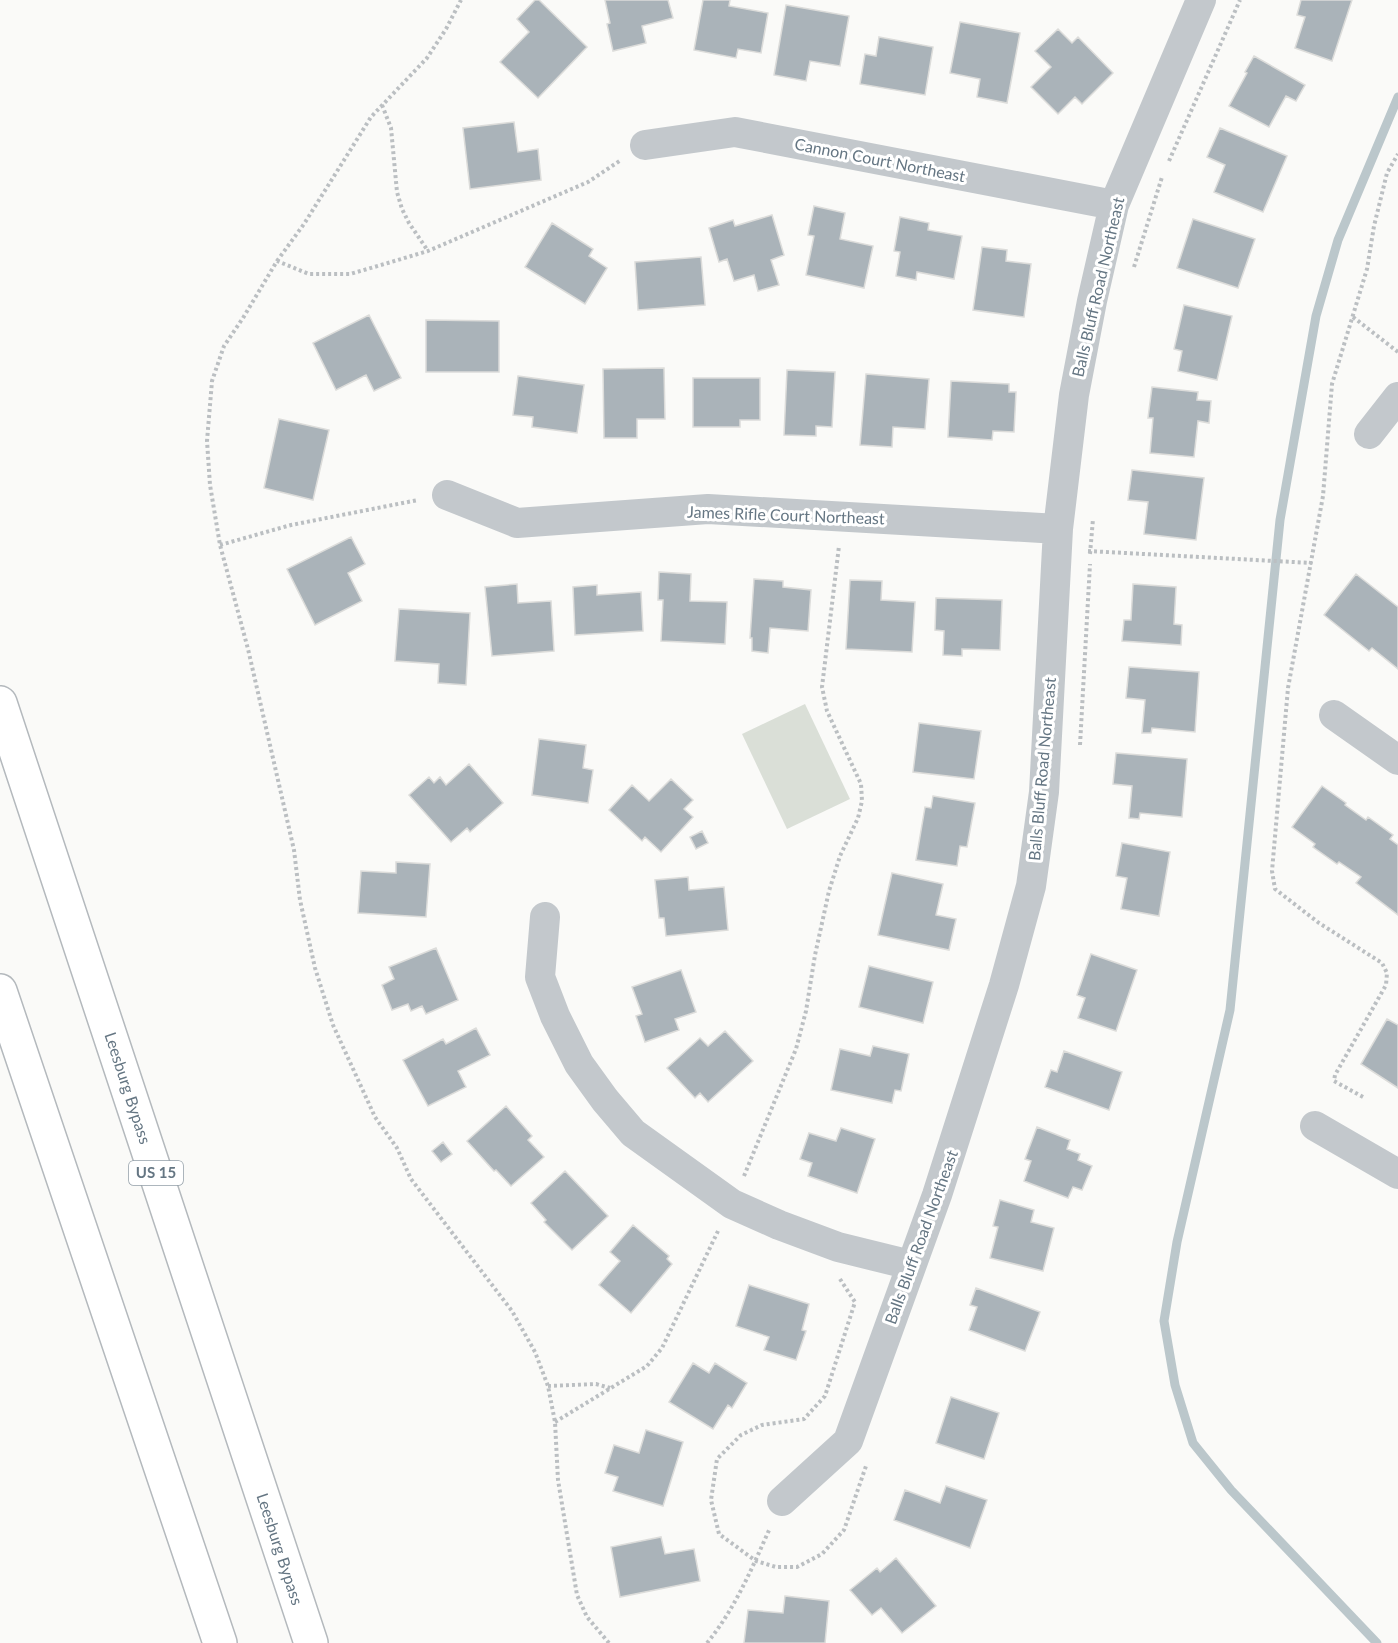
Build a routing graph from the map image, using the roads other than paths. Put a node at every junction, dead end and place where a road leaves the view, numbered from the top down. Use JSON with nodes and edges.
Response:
{"nodes":[{"id":1,"x":1201,"y":0,"type":"edge"},
{"id":2,"x":645,"y":145,"type":"road end"},
{"id":3,"x":1114,"y":205,"type":"junction"},
{"id":4,"x":1398,"y":397,"type":"edge"},
{"id":5,"x":1369,"y":434,"type":"dead end"},
{"id":6,"x":447,"y":495,"type":"road end"},
{"id":7,"x":1058,"y":538,"type":"junction"},
{"id":8,"x":0,"y":703,"type":"edge"},
{"id":9,"x":1334,"y":715,"type":"dead end"},
{"id":10,"x":1398,"y":760,"type":"edge"},
{"id":11,"x":545,"y":917,"type":"dead end"},
{"id":12,"x":0,"y":991,"type":"edge"},
{"id":13,"x":1315,"y":1126,"type":"dead end"},
{"id":14,"x":1398,"y":1174,"type":"edge"},
{"id":15,"x":911,"y":1265,"type":"junction"},
{"id":16,"x":782,"y":1501,"type":"road end"},
{"id":17,"x":220,"y":1643,"type":"edge"},
{"id":18,"x":311,"y":1643,"type":"edge"}],
"edges":[{"from":1,"to":3,"type":"street","name":"Balls Bluff Road Northeast"},
{"from":2,"to":3,"type":"street","name":"Cannon Court Northeast"},
{"from":3,"to":7,"type":"street","name":"Balls Bluff Road Northeast"},
{"from":4,"to":5,"type":"street"},
{"from":6,"to":7,"type":"street","name":"James Rifle Court Northeast"},
{"from":7,"to":15,"type":"street","name":"Balls Bluff Road Northeast"},
{"from":8,"to":18,"type":"highway","name":"Leesburg Bypass","number":"US 15"},
{"from":9,"to":10,"type":"street"},
{"from":11,"to":15,"type":"street"},
{"from":12,"to":17,"type":"highway"},
{"from":13,"to":14,"type":"street"},
{"from":15,"to":16,"type":"street","name":"Balls Bluff Road Northeast"}]}
